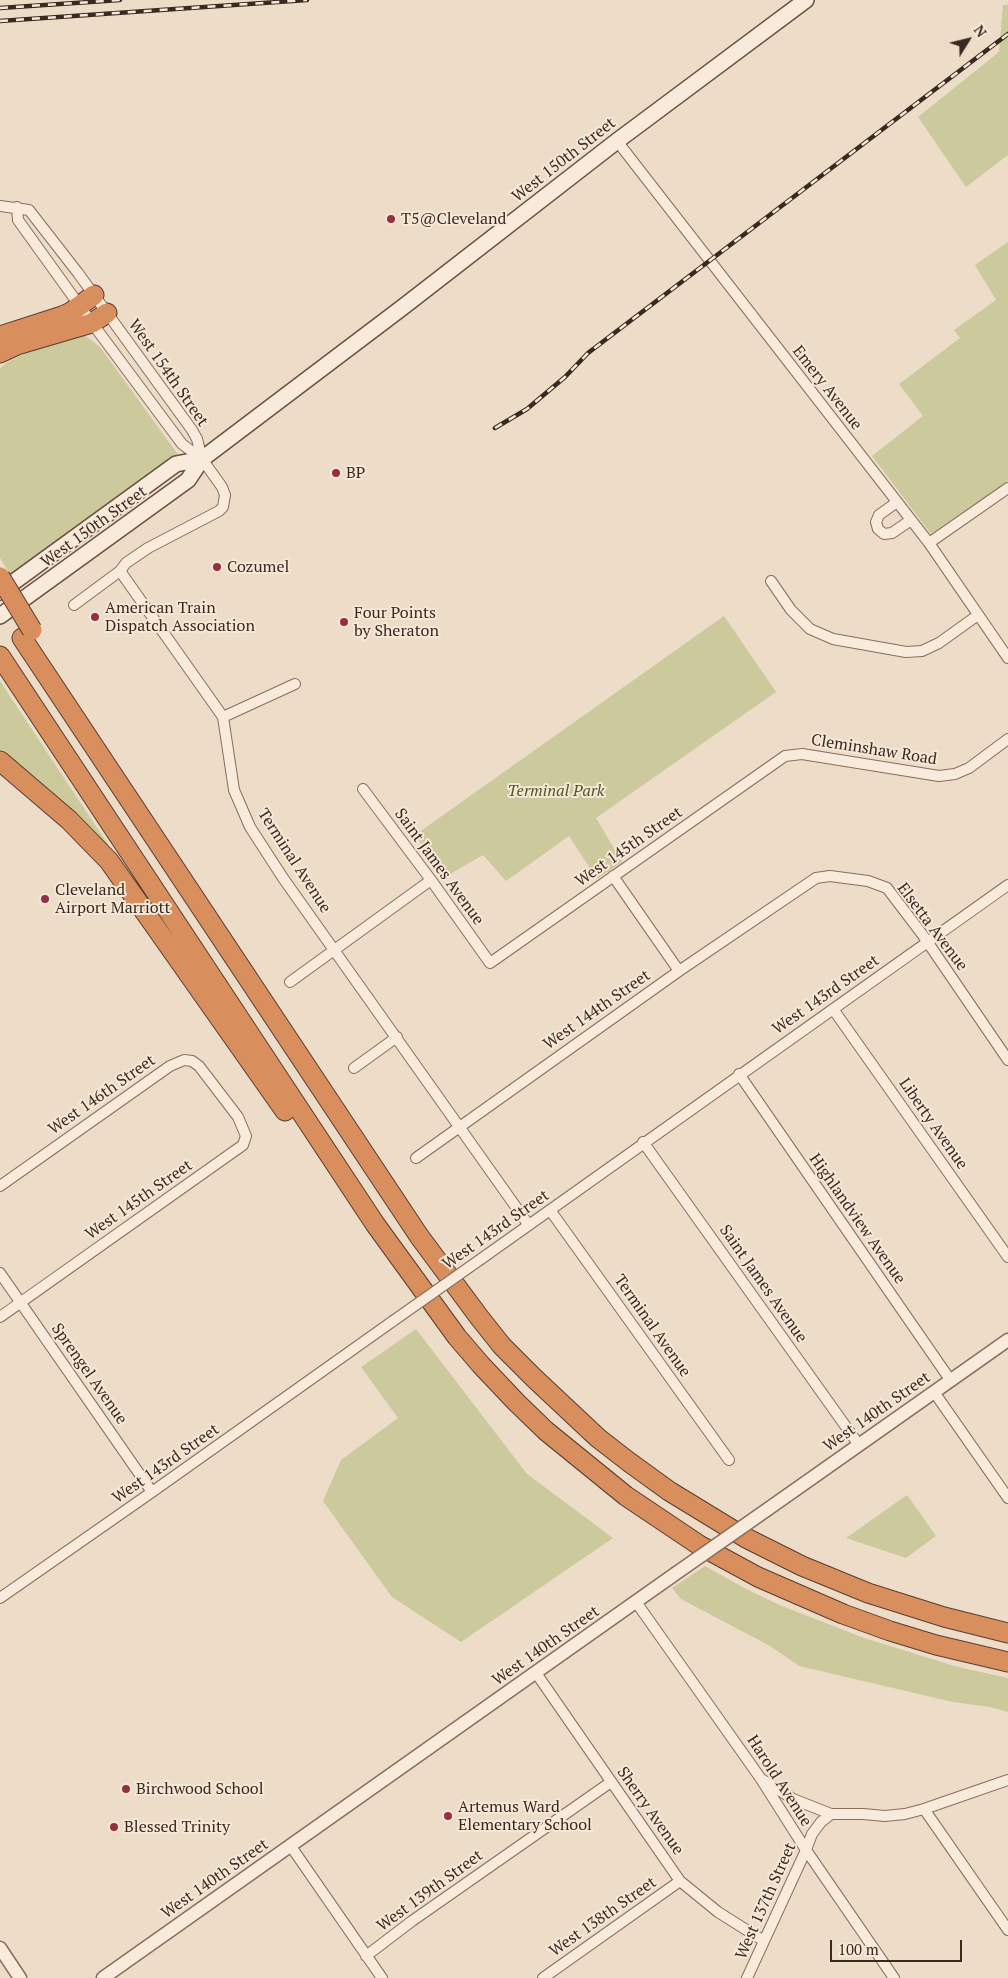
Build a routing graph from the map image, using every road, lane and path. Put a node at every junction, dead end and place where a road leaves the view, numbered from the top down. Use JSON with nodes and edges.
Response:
{"nodes":[{"id":1,"x":806,"y":0,"type":"edge"},
{"id":2,"x":617,"y":141,"type":"junction"},
{"id":3,"x":0,"y":206,"type":"edge"},
{"id":4,"x":18,"y":207,"type":"junction"},
{"id":5,"x":87,"y":300,"type":"junction"},
{"id":6,"x":100,"y":318,"type":"junction"},
{"id":7,"x":0,"y":336,"type":"edge"},
{"id":8,"x":0,"y":353,"type":"edge"},
{"id":9,"x":202,"y":459,"type":"junction"},
{"id":10,"x":1008,"y":488,"type":"edge"},
{"id":11,"x":897,"y":502,"type":"junction"},
{"id":12,"x":911,"y":520,"type":"junction"},
{"id":13,"x":929,"y":543,"type":"junction"},
{"id":14,"x":120,"y":571,"type":"junction"},
{"id":15,"x":0,"y":576,"type":"edge"},
{"id":16,"x":771,"y":580,"type":"dead end"},
{"id":17,"x":0,"y":592,"type":"edge"},
{"id":18,"x":0,"y":604,"type":"edge"},
{"id":19,"x":74,"y":604,"type":"dead end"},
{"id":20,"x":978,"y":615,"type":"junction"},
{"id":21,"x":0,"y":616,"type":"edge"},
{"id":22,"x":27,"y":634,"type":"junction"},
{"id":23,"x":0,"y":656,"type":"edge"},
{"id":24,"x":1008,"y":658,"type":"edge"},
{"id":25,"x":294,"y":684,"type":"dead end"},
{"id":26,"x":223,"y":717,"type":"junction"},
{"id":27,"x":1008,"y":739,"type":"edge"},
{"id":28,"x":785,"y":756,"type":"joint"},
{"id":29,"x":0,"y":761,"type":"edge"},
{"id":30,"x":364,"y":788,"type":"dead end"},
{"id":31,"x":612,"y":876,"type":"junction"},
{"id":32,"x":432,"y":880,"type":"junction"},
{"id":33,"x":1008,"y":884,"type":"edge"},
{"id":34,"x":798,"y":889,"type":"joint"},
{"id":35,"x":927,"y":942,"type":"junction"},
{"id":36,"x":334,"y":950,"type":"junction"},
{"id":37,"x":490,"y":963,"type":"joint"},
{"id":38,"x":679,"y":971,"type":"junction"},
{"id":39,"x":290,"y":982,"type":"dead end"},
{"id":40,"x":833,"y":1009,"type":"junction"},
{"id":41,"x":396,"y":1037,"type":"junction"},
{"id":42,"x":1008,"y":1060,"type":"edge"},
{"id":43,"x":354,"y":1068,"type":"dead end"},
{"id":44,"x":739,"y":1074,"type":"junction"},
{"id":45,"x":219,"y":1090,"type":"joint"},
{"id":46,"x":460,"y":1127,"type":"junction"},
{"id":47,"x":644,"y":1142,"type":"junction"},
{"id":48,"x":416,"y":1158,"type":"dead end"},
{"id":49,"x":0,"y":1186,"type":"edge"},
{"id":50,"x":550,"y":1210,"type":"junction"},
{"id":51,"x":375,"y":1224,"type":"junction"},
{"id":52,"x":528,"y":1224,"type":"junction"},
{"id":53,"x":1008,"y":1257,"type":"edge"},
{"id":54,"x":0,"y":1273,"type":"edge"},
{"id":55,"x":20,"y":1302,"type":"junction"},
{"id":56,"x":0,"y":1316,"type":"edge"},
{"id":57,"x":1008,"y":1340,"type":"edge"},
{"id":58,"x":951,"y":1380,"type":"junction"},
{"id":59,"x":934,"y":1392,"type":"junction"},
{"id":60,"x":859,"y":1444,"type":"junction"},
{"id":61,"x":729,"y":1460,"type":"dead end"},
{"id":62,"x":152,"y":1492,"type":"junction"},
{"id":63,"x":1008,"y":1498,"type":"edge"},
{"id":64,"x":0,"y":1598,"type":"edge"},
{"id":65,"x":636,"y":1602,"type":"junction"},
{"id":66,"x":1008,"y":1633,"type":"edge"},
{"id":67,"x":1008,"y":1662,"type":"edge"},
{"id":68,"x":536,"y":1673,"type":"junction"},
{"id":69,"x":761,"y":1779,"type":"junction"},
{"id":70,"x":1008,"y":1780,"type":"edge"},
{"id":71,"x":611,"y":1782,"type":"junction"},
{"id":72,"x":924,"y":1809,"type":"junction"},
{"id":73,"x":831,"y":1814,"type":"junction"},
{"id":74,"x":290,"y":1845,"type":"junction"},
{"id":75,"x":806,"y":1850,"type":"junction"},
{"id":76,"x":680,"y":1881,"type":"junction"},
{"id":77,"x":1008,"y":1930,"type":"edge"},
{"id":78,"x":764,"y":1941,"type":"junction"},
{"id":79,"x":0,"y":1948,"type":"edge"},
{"id":80,"x":366,"y":1956,"type":"junction"},
{"id":81,"x":20,"y":1978,"type":"edge"},
{"id":82,"x":103,"y":1978,"type":"edge"},
{"id":83,"x":382,"y":1978,"type":"edge"},
{"id":84,"x":543,"y":1978,"type":"edge"},
{"id":85,"x":748,"y":1978,"type":"edge"},
{"id":86,"x":894,"y":1978,"type":"edge"}],
"edges":[{"from":1,"to":2,"type":"main road","name":"West 150th Street"},
{"from":2,"to":9,"type":"main road","name":"West 150th Street"},
{"from":2,"to":11,"type":"street","name":"Emery Avenue"},
{"from":3,"to":4,"type":"street"},
{"from":4,"to":5,"type":"street","name":"West 154th Street"},
{"from":4,"to":5,"type":"street","name":"West 154th Street"},
{"from":5,"to":6,"type":"street","name":"West 154th Street"},
{"from":5,"to":6,"type":"street","name":"West 154th Street"},
{"from":5,"to":7,"type":"highway"},
{"from":6,"to":8,"type":"highway"},
{"from":6,"to":9,"type":"street","name":"West 154th Street"},
{"from":6,"to":9,"type":"street","name":"West 154th Street"},
{"from":9,"to":14,"type":"street"},
{"from":9,"to":17,"type":"main road","name":"West 150th Street"},
{"from":9,"to":21,"type":"main road","name":"West 150th Street"},
{"from":10,"to":13,"type":"street"},
{"from":11,"to":12,"type":"street","name":"Emery Avenue"},
{"from":11,"to":12,"type":"street"},
{"from":12,"to":13,"type":"street","name":"Emery Avenue"},
{"from":13,"to":20,"type":"street","name":"Emery Avenue"},
{"from":14,"to":19,"type":"street"},
{"from":14,"to":26,"type":"street","name":"Terminal Avenue"},
{"from":15,"to":22,"type":"highway","bridge":true},
{"from":16,"to":20,"type":"street"},
{"from":18,"to":22,"type":"highway"},
{"from":20,"to":24,"type":"street","name":"Emery Avenue"},
{"from":22,"to":66,"type":"highway"},
{"from":23,"to":51,"type":"highway"},
{"from":25,"to":26,"type":"street"},
{"from":26,"to":36,"type":"street","name":"Terminal Avenue"},
{"from":27,"to":28,"type":"street","name":"Cleminshaw Road"},
{"from":28,"to":31,"type":"street","name":"West 145th Street"},
{"from":29,"to":51,"type":"highway"},
{"from":30,"to":32,"type":"street","name":"Saint James Avenue"},
{"from":31,"to":37,"type":"street","name":"West 145th Street"},
{"from":31,"to":38,"type":"street"},
{"from":32,"to":36,"type":"street"},
{"from":32,"to":37,"type":"street","name":"Saint James Avenue"},
{"from":33,"to":35,"type":"street","name":"West 143rd Street"},
{"from":34,"to":35,"type":"street","name":"Elsetta Avenue"},
{"from":34,"to":38,"type":"street","name":"West 144th Street"},
{"from":35,"to":40,"type":"street","name":"West 143rd Street"},
{"from":35,"to":42,"type":"street","name":"Elsetta Avenue"},
{"from":36,"to":39,"type":"street"},
{"from":36,"to":41,"type":"street","name":"Terminal Avenue"},
{"from":38,"to":46,"type":"street","name":"West 144th Street"},
{"from":40,"to":44,"type":"street","name":"West 143rd Street"},
{"from":40,"to":53,"type":"street","name":"Liberty Avenue"},
{"from":41,"to":43,"type":"street"},
{"from":41,"to":46,"type":"street","name":"Terminal Avenue"},
{"from":44,"to":47,"type":"street","name":"West 143rd Street"},
{"from":44,"to":58,"type":"street","name":"Highlandview Avenue"},
{"from":45,"to":49,"type":"street","name":"West 146th Street"},
{"from":45,"to":55,"type":"street","name":"West 145th Street"},
{"from":46,"to":48,"type":"street","name":"West 144th Street"},
{"from":46,"to":52,"type":"street","name":"Terminal Avenue"},
{"from":47,"to":50,"type":"street","name":"West 143rd Street"},
{"from":47,"to":60,"type":"street","name":"Saint James Avenue"},
{"from":50,"to":52,"type":"street","name":"West 143rd Street"},
{"from":50,"to":61,"type":"street","name":"Terminal Avenue"},
{"from":51,"to":67,"type":"highway"},
{"from":52,"to":62,"type":"street","name":"West 143rd Street","bridge":true},
{"from":54,"to":55,"type":"street","name":"Sprengel Avenue"},
{"from":55,"to":56,"type":"street","name":"West 145th Street"},
{"from":55,"to":62,"type":"street","name":"Sprengel Avenue"},
{"from":57,"to":58,"type":"street","name":"West 140th Street"},
{"from":58,"to":59,"type":"street","name":"West 140th Street"},
{"from":59,"to":60,"type":"street","name":"West 140th Street"},
{"from":59,"to":63,"type":"street"},
{"from":60,"to":65,"type":"street","name":"West 140th Street","bridge":true},
{"from":62,"to":64,"type":"street","name":"West 143rd Street"},
{"from":65,"to":68,"type":"street","name":"West 140th Street"},
{"from":65,"to":69,"type":"street","name":"Harold Avenue"},
{"from":68,"to":71,"type":"street","name":"Sherry Avenue"},
{"from":68,"to":74,"type":"street","name":"West 140th Street"},
{"from":69,"to":73,"type":"street"},
{"from":69,"to":75,"type":"street","name":"Harold Avenue"},
{"from":70,"to":72,"type":"street"},
{"from":71,"to":76,"type":"street","name":"Sherry Avenue"},
{"from":71,"to":80,"type":"street","name":"West 139th Street"},
{"from":72,"to":73,"type":"street"},
{"from":72,"to":77,"type":"street"},
{"from":73,"to":75,"type":"street","name":"West 137th Street"},
{"from":74,"to":80,"type":"street"},
{"from":74,"to":82,"type":"street","name":"West 140th Street"},
{"from":75,"to":78,"type":"street","name":"West 137th Street"},
{"from":75,"to":86,"type":"street","name":"Harold Avenue"},
{"from":76,"to":78,"type":"street","name":"Sherry Avenue"},
{"from":76,"to":84,"type":"street","name":"West 138th Street"},
{"from":78,"to":85,"type":"street","name":"West 137th Street"},
{"from":79,"to":81,"type":"street"},
{"from":80,"to":83,"type":"street"}]}
